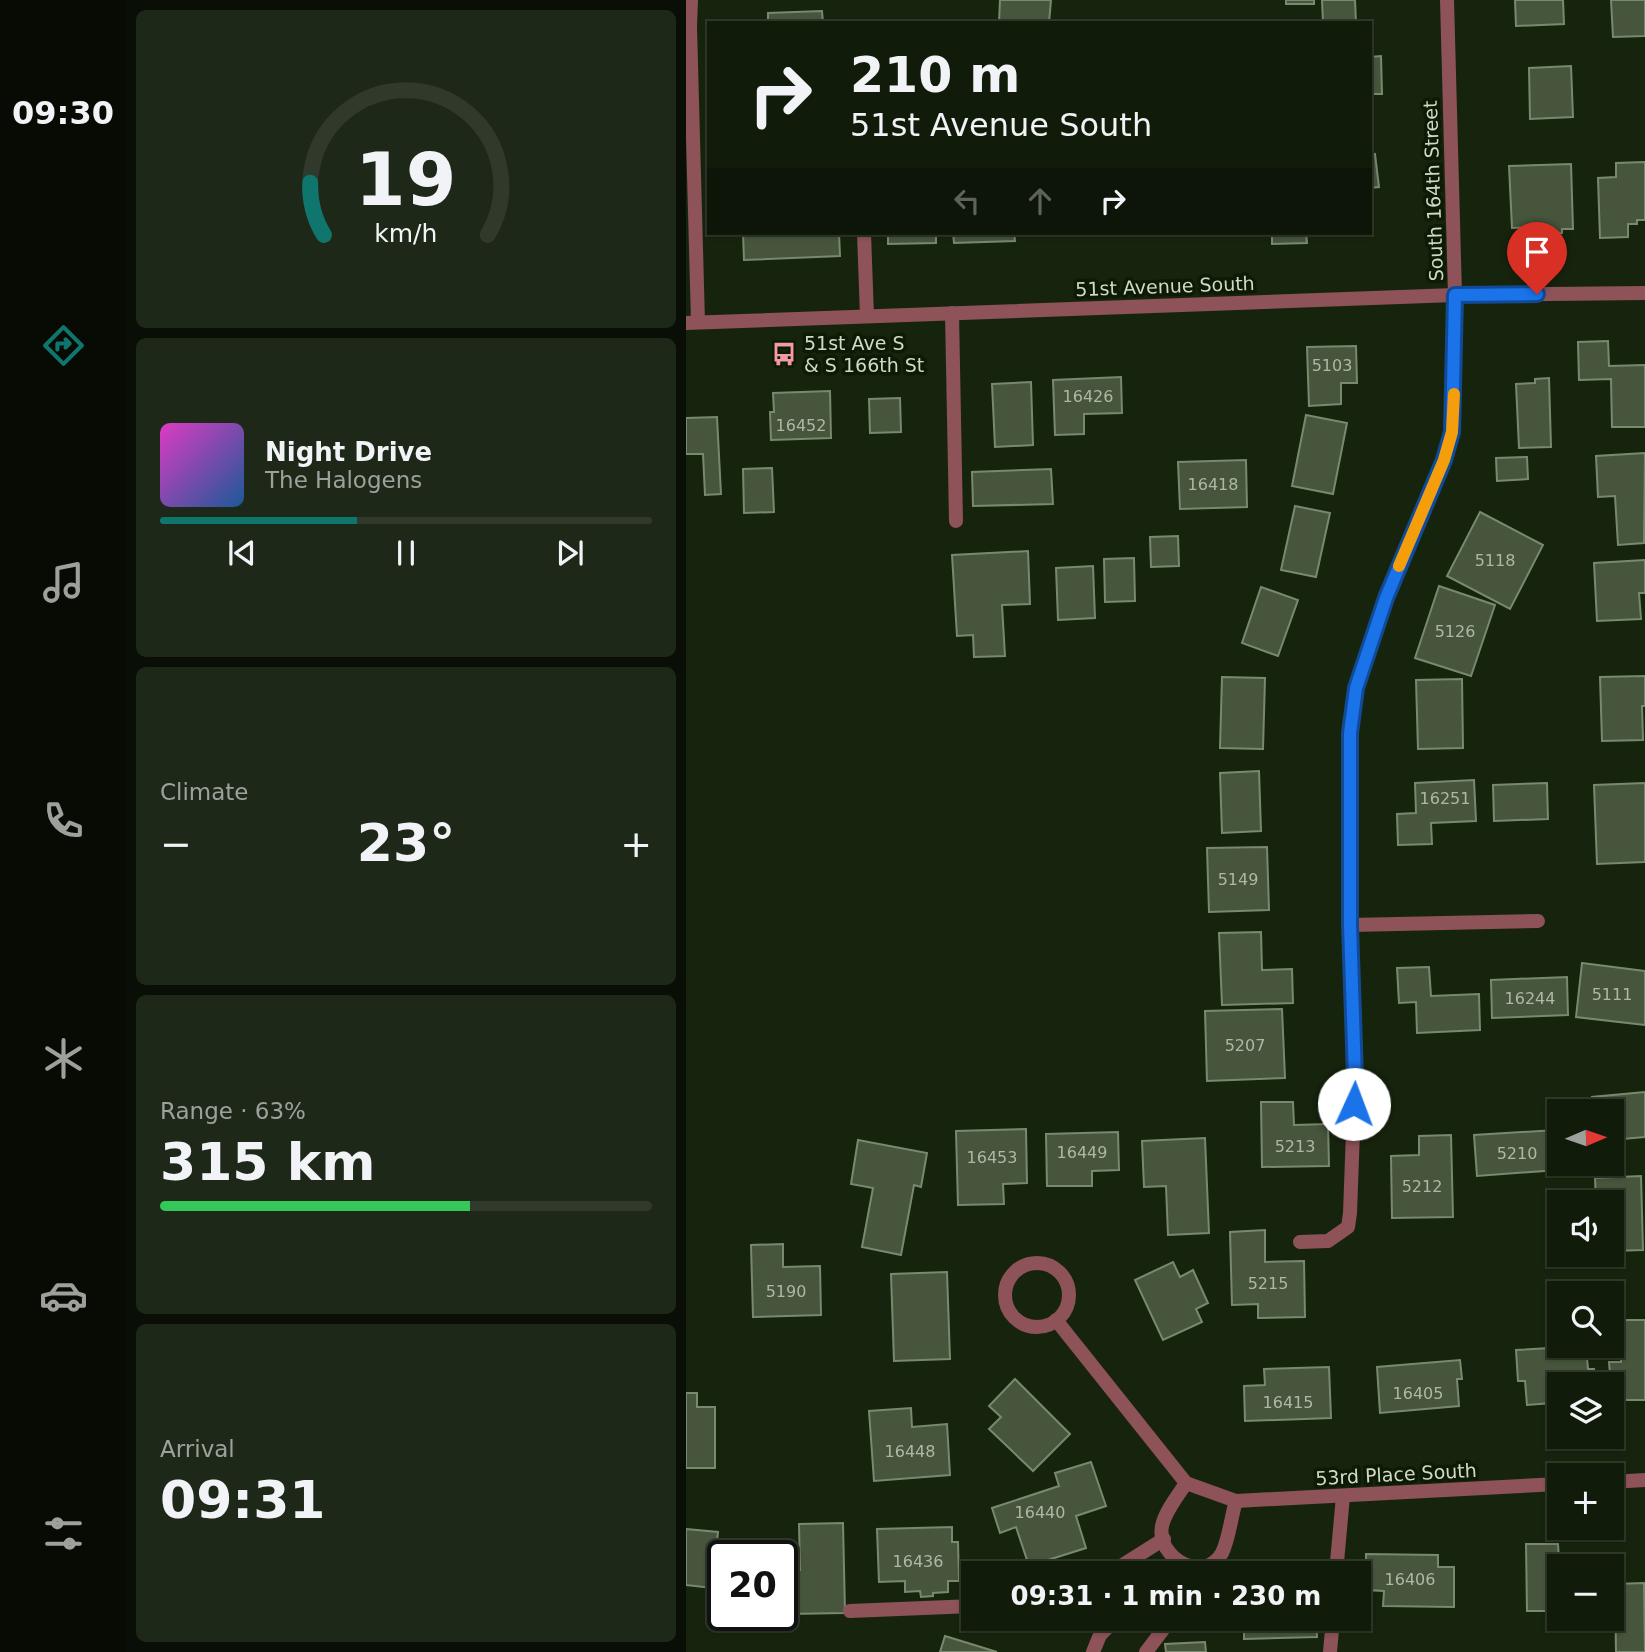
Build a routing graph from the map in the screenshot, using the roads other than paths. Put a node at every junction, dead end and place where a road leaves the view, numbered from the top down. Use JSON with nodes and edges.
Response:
{"nodes":[{"id":1,"x":691,"y":0,"type":"edge"},
{"id":2,"x":1447,"y":0,"type":"edge"},
{"id":3,"x":688,"y":28,"type":"edge"},
{"id":4,"x":864,"y":235,"type":"edge"},
{"id":5,"x":1645,"y":293,"type":"edge"},
{"id":6,"x":1455,"y":295,"type":"junction"},
{"id":7,"x":952,"y":313,"type":"junction"},
{"id":8,"x":867,"y":316,"type":"junction"},
{"id":9,"x":692,"y":323,"type":"edge"},
{"id":10,"x":956,"y":521,"type":"dead end"},
{"id":11,"x":1538,"y":921,"type":"dead end"},
{"id":12,"x":1350,"y":925,"type":"junction"},
{"id":13,"x":1300,"y":1242,"type":"dead end"},
{"id":14,"x":1056,"y":1320,"type":"junction"},
{"id":15,"x":1645,"y":1480,"type":"edge"},
{"id":16,"x":1624,"y":1481,"type":"edge"},
{"id":17,"x":1186,"y":1483,"type":"junction"},
{"id":18,"x":1547,"y":1485,"type":"edge"},
{"id":19,"x":1343,"y":1496,"type":"junction"},
{"id":20,"x":1236,"y":1501,"type":"junction"},
{"id":21,"x":1164,"y":1539,"type":"junction"},
{"id":22,"x":1129,"y":1561,"type":"edge"},
{"id":23,"x":1176,"y":1561,"type":"edge"},
{"id":24,"x":1215,"y":1561,"type":"edge"},
{"id":25,"x":1337,"y":1561,"type":"edge"},
{"id":26,"x":961,"y":1606,"type":"edge"},
{"id":27,"x":850,"y":1611,"type":"dead end"},
{"id":28,"x":1104,"y":1631,"type":"edge"},
{"id":29,"x":1162,"y":1631,"type":"edge"},
{"id":30,"x":1332,"y":1631,"type":"edge"},
{"id":31,"x":1093,"y":1652,"type":"edge"},
{"id":32,"x":1146,"y":1652,"type":"edge"},
{"id":33,"x":1330,"y":1652,"type":"edge"}],
"edges":[{"from":1,"to":3,"type":"street"},
{"from":2,"to":6,"type":"street","name":"South 164th Street"},
{"from":3,"to":9,"type":"street"},
{"from":4,"to":8,"type":"street"},
{"from":5,"to":6,"type":"street","name":"51st Avenue South"},
{"from":6,"to":7,"type":"street","name":"51st Avenue South"},
{"from":6,"to":12,"type":"street","name":"South 164th Street"},
{"from":7,"to":8,"type":"street","name":"51st Avenue South"},
{"from":7,"to":10,"type":"street"},
{"from":8,"to":9,"type":"street","name":"51st Avenue South"},
{"from":11,"to":12,"type":"street"},
{"from":12,"to":13,"type":"street","name":"South 164th Street"},
{"from":14,"to":14,"type":"street"},
{"from":14,"to":17,"type":"street"},
{"from":15,"to":16,"type":"street"},
{"from":17,"to":20,"type":"street","name":"53rd Place South"},
{"from":17,"to":21,"type":"street"},
{"from":18,"to":19,"type":"street","name":"53rd Place South"},
{"from":19,"to":20,"type":"street","name":"53rd Place South"},
{"from":19,"to":25,"type":"street"},
{"from":20,"to":24,"type":"street"},
{"from":21,"to":22,"type":"street"},
{"from":21,"to":23,"type":"street"},
{"from":26,"to":27,"type":"street"},
{"from":28,"to":31,"type":"street"},
{"from":29,"to":32,"type":"street"},
{"from":30,"to":33,"type":"street"}]}
